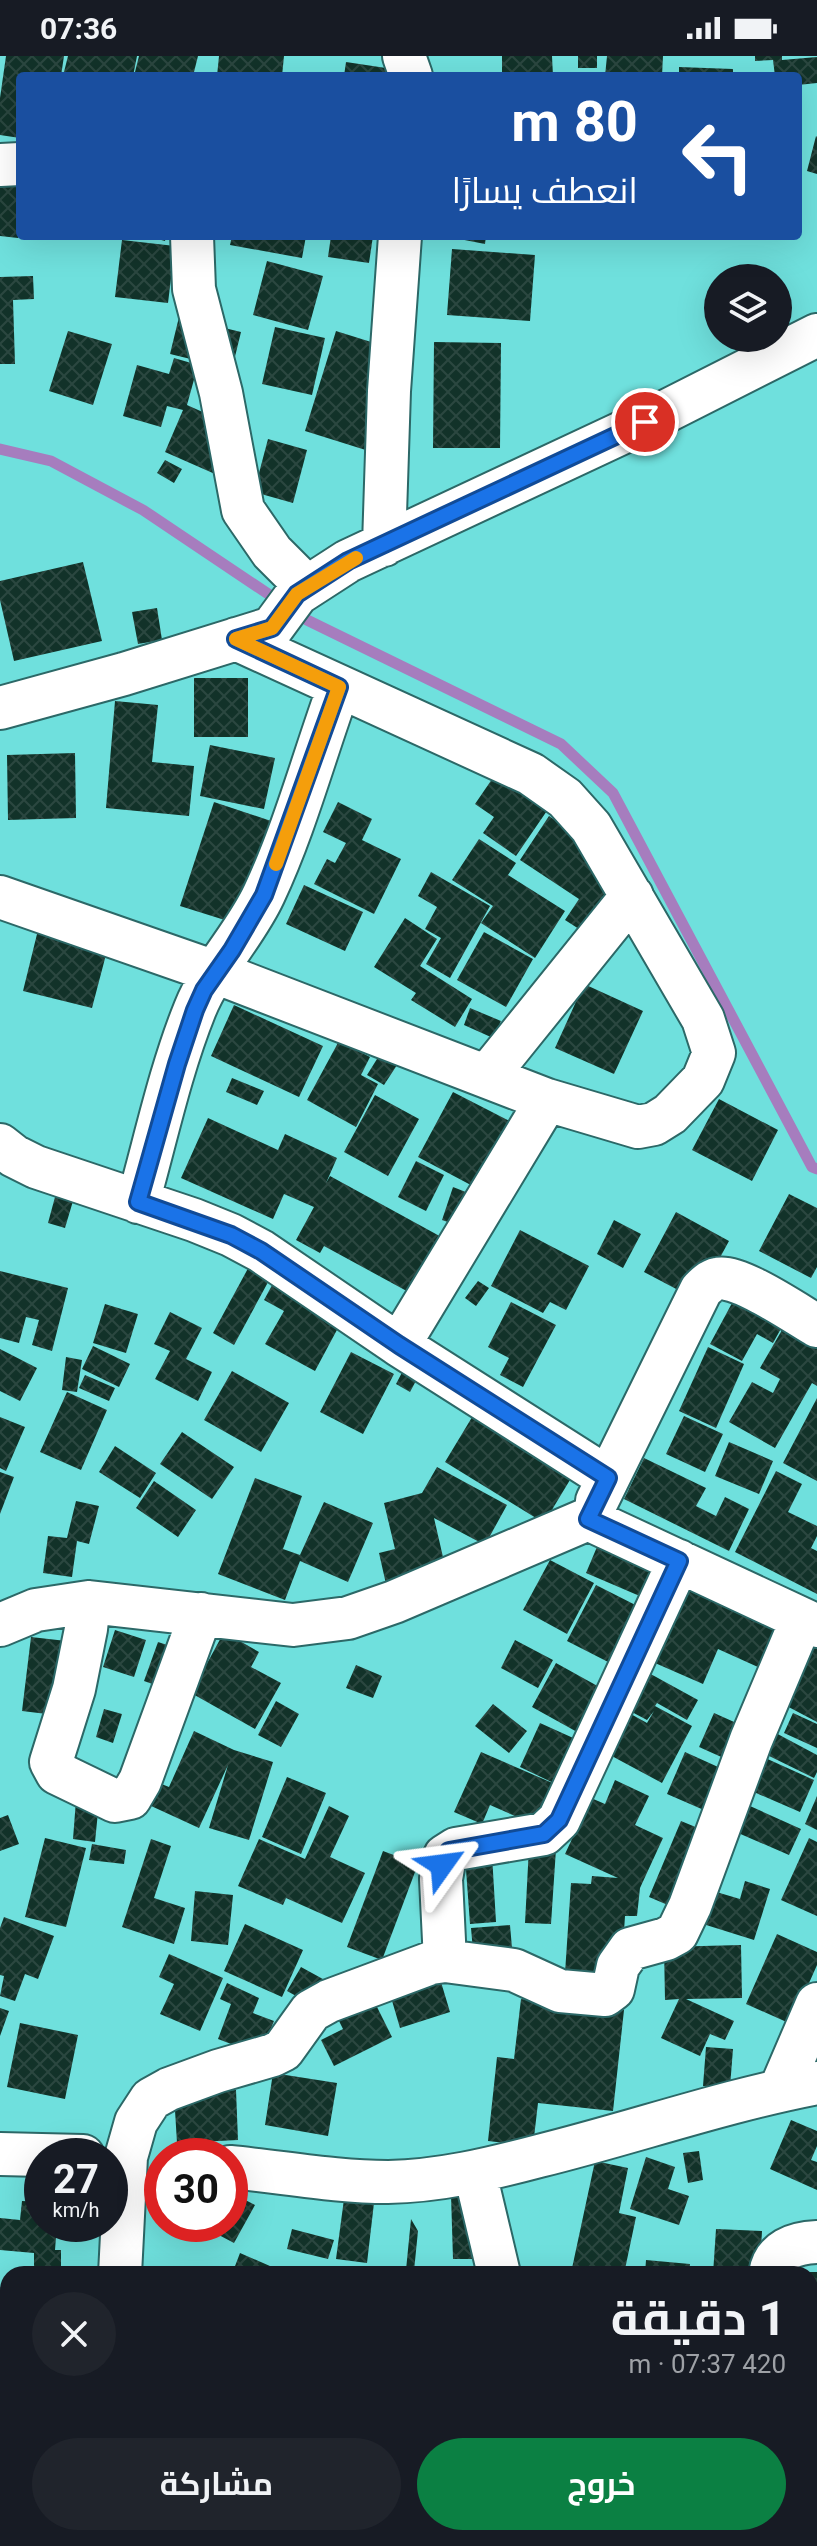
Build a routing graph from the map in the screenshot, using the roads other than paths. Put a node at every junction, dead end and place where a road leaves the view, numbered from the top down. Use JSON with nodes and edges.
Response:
{"nodes":[{"id":1,"x":192,"y":240,"type":"edge"},
{"id":2,"x":400,"y":240,"type":"edge"},
{"id":3,"x":817,"y":335,"type":"edge"},
{"id":4,"x":384,"y":545,"type":"junction"},
{"id":5,"x":302,"y":591,"type":"junction"},
{"id":6,"x":254,"y":634,"type":"junction"},
{"id":7,"x":339,"y":687,"type":"junction"},
{"id":8,"x":0,"y":708,"type":"edge"},
{"id":9,"x":632,"y":896,"type":"junction"},
{"id":10,"x":1,"y":907,"type":"edge"},
{"id":11,"x":215,"y":972,"type":"junction"},
{"id":12,"x":487,"y":1076,"type":"junction"},
{"id":13,"x":547,"y":1100,"type":"junction"},
{"id":14,"x":0,"y":1145,"type":"edge"},
{"id":15,"x":138,"y":1202,"type":"junction"},
{"id":16,"x":817,"y":1326,"type":"edge"},
{"id":17,"x":399,"y":1345,"type":"junction"},
{"id":18,"x":608,"y":1478,"type":"junction"},
{"id":19,"x":588,"y":1519,"type":"junction"},
{"id":20,"x":679,"y":1561,"type":"junction"},
{"id":21,"x":89,"y":1602,"type":"junction"},
{"id":22,"x":201,"y":1614,"type":"junction"},
{"id":23,"x":810,"y":1623,"type":"edge"},
{"id":24,"x":0,"y":1625,"type":"edge"},
{"id":25,"x":445,"y":1961,"type":"junction"},
{"id":26,"x":817,"y":2004,"type":"edge"},
{"id":27,"x":799,"y":2087,"type":"edge"},
{"id":28,"x":0,"y":2154,"type":"edge"},
{"id":29,"x":24,"y":2155,"type":"edge"},
{"id":30,"x":133,"y":2158,"type":"edge"},
{"id":31,"x":248,"y":2169,"type":"edge"},
{"id":32,"x":475,"y":2173,"type":"junction"},
{"id":33,"x":817,"y":2242,"type":"edge"},
{"id":34,"x":121,"y":2266,"type":"edge"},
{"id":35,"x":497,"y":2266,"type":"edge"},
{"id":36,"x":772,"y":2266,"type":"edge"}],
"edges":[{"from":1,"to":5,"type":"street"},
{"from":2,"to":4,"type":"street"},
{"from":3,"to":4,"type":"street"},
{"from":4,"to":5,"type":"street"},
{"from":5,"to":6,"type":"street"},
{"from":6,"to":7,"type":"street"},
{"from":6,"to":8,"type":"street"},
{"from":7,"to":9,"type":"street"},
{"from":7,"to":11,"type":"street"},
{"from":9,"to":12,"type":"street"},
{"from":9,"to":13,"type":"street"},
{"from":10,"to":11,"type":"street"},
{"from":11,"to":12,"type":"street"},
{"from":11,"to":15,"type":"street"},
{"from":12,"to":13,"type":"street"},
{"from":13,"to":17,"type":"street"},
{"from":14,"to":15,"type":"street"},
{"from":15,"to":17,"type":"street"},
{"from":16,"to":18,"type":"street"},
{"from":17,"to":18,"type":"street"},
{"from":18,"to":19,"type":"street"},
{"from":19,"to":20,"type":"street"},
{"from":19,"to":22,"type":"street"},
{"from":20,"to":23,"type":"street"},
{"from":20,"to":25,"type":"street"},
{"from":21,"to":22,"type":"street"},
{"from":21,"to":22,"type":"street"},
{"from":21,"to":24,"type":"street"},
{"from":23,"to":25,"type":"street"},
{"from":25,"to":30,"type":"street"},
{"from":26,"to":27,"type":"street"},
{"from":27,"to":32,"type":"street"},
{"from":28,"to":29,"type":"street"},
{"from":30,"to":34,"type":"street"},
{"from":31,"to":32,"type":"street"},
{"from":32,"to":35,"type":"street"},
{"from":33,"to":36,"type":"street"}]}
